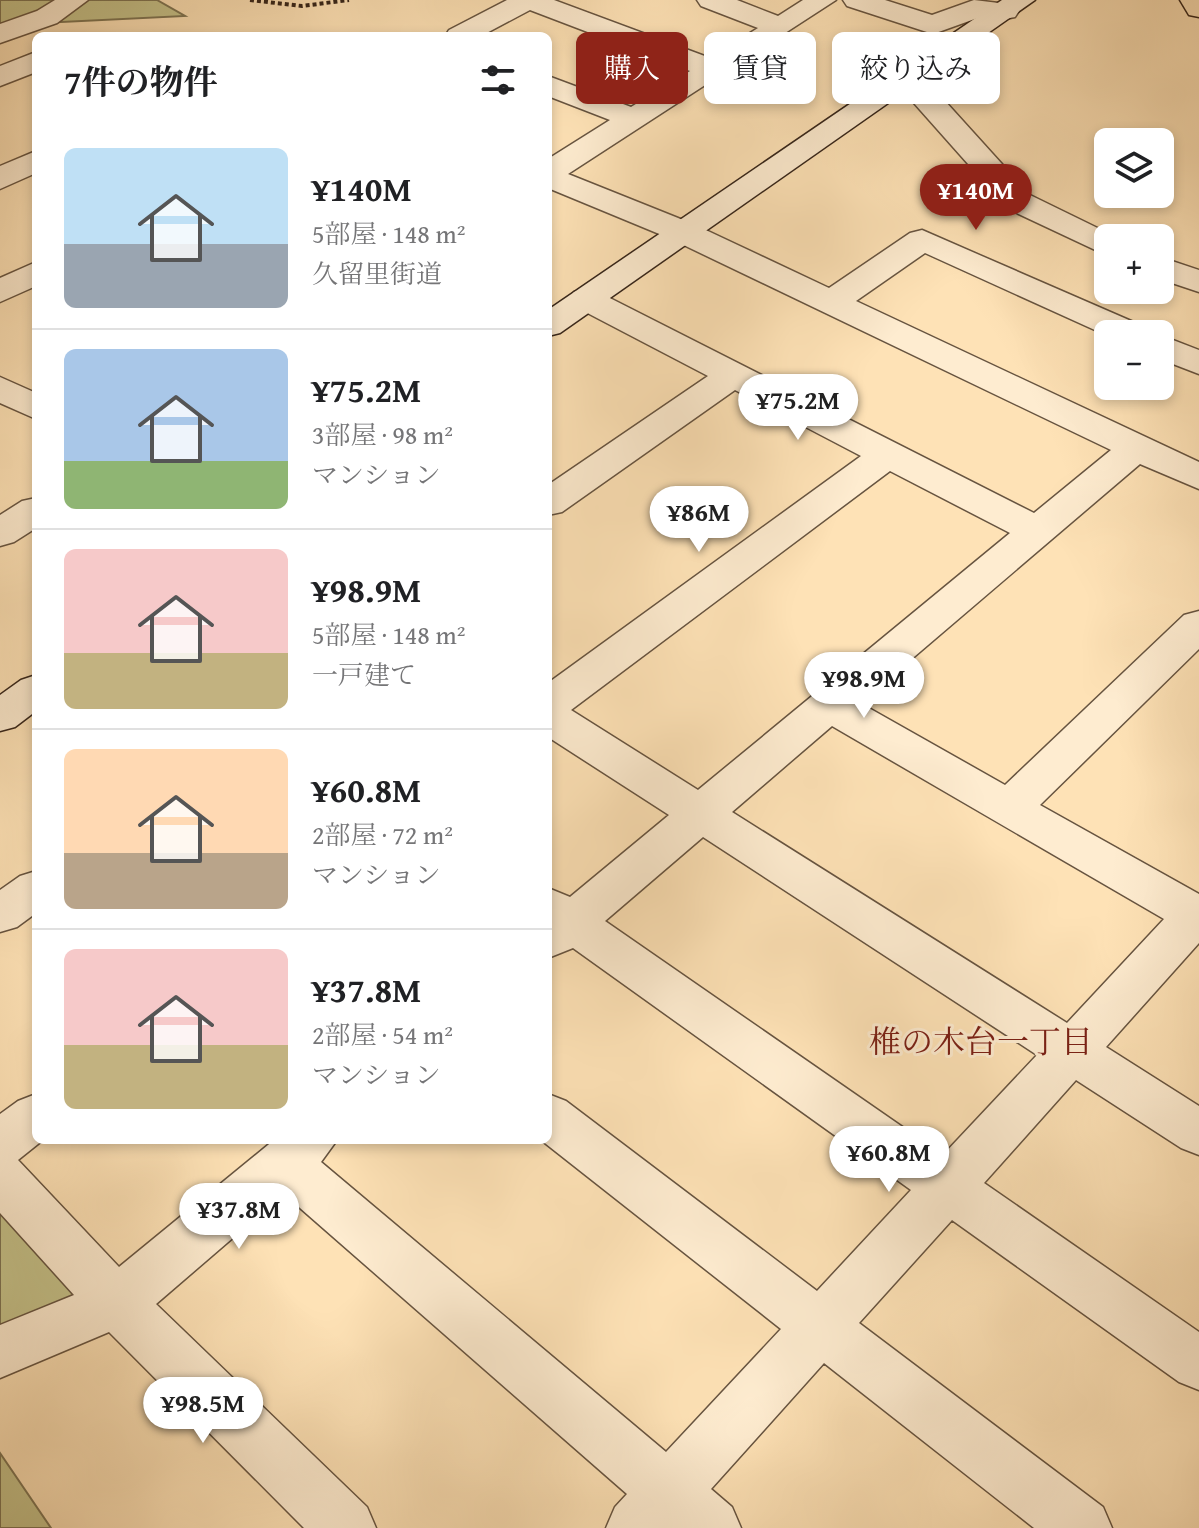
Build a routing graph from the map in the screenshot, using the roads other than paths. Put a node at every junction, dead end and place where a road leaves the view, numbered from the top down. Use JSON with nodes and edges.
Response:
{"nodes":[{"id":1,"x":74,"y":0,"type":"edge"},
{"id":2,"x":528,"y":0,"type":"edge"},
{"id":3,"x":711,"y":0,"type":"edge"},
{"id":4,"x":822,"y":0,"type":"edge"},
{"id":5,"x":857,"y":0,"type":"edge"},
{"id":6,"x":1194,"y":0,"type":"edge"},
{"id":7,"x":1013,"y":5,"type":"edge"},
{"id":8,"x":1199,"y":9,"type":"edge"},
{"id":9,"x":779,"y":26,"type":"junction"},
{"id":10,"x":467,"y":32,"type":"edge"},
{"id":11,"x":770,"y":32,"type":"edge"},
{"id":12,"x":973,"y":32,"type":"edge"},
{"id":13,"x":0,"y":34,"type":"edge"},
{"id":14,"x":32,"y":64,"type":"edge"},
{"id":15,"x":704,"y":66,"type":"edge"},
{"id":16,"x":704,"y":74,"type":"edge"},
{"id":17,"x":0,"y":77,"type":"edge"},
{"id":18,"x":552,"y":87,"type":"edge"},
{"id":19,"x":867,"y":104,"type":"edge"},
{"id":20,"x":931,"y":104,"type":"edge"},
{"id":21,"x":634,"y":119,"type":"junction"},
{"id":22,"x":32,"y":162,"type":"edge"},
{"id":23,"x":552,"y":172,"type":"edge"},
{"id":24,"x":552,"y":177,"type":"edge"},
{"id":25,"x":0,"y":179,"type":"edge"},
{"id":26,"x":681,"y":231,"type":"junction"},
{"id":27,"x":1094,"y":239,"type":"edge"},
{"id":28,"x":1174,"y":272,"type":"edge"},
{"id":29,"x":32,"y":274,"type":"edge"},
{"id":30,"x":1199,"y":282,"type":"edge"},
{"id":31,"x":0,"y":292,"type":"edge"},
{"id":32,"x":586,"y":299,"type":"junction"},
{"id":33,"x":832,"y":302,"type":"junction"},
{"id":34,"x":1102,"y":320,"type":"edge"},
{"id":35,"x":552,"y":323,"type":"edge"},
{"id":36,"x":1174,"y":352,"type":"edge"},
{"id":37,"x":1199,"y":363,"type":"edge"},
{"id":38,"x":733,"y":375,"type":"junction"},
{"id":39,"x":1137,"y":447,"type":"junction"},
{"id":40,"x":888,"y":454,"type":"junction"},
{"id":41,"x":1199,"y":477,"type":"edge"},
{"id":42,"x":552,"y":500,"type":"edge"},
{"id":43,"x":32,"y":513,"type":"edge"},
{"id":44,"x":1037,"y":531,"type":"junction"},
{"id":45,"x":0,"y":533,"type":"edge"},
{"id":46,"x":1199,"y":625,"type":"edge"},
{"id":47,"x":32,"y":693,"type":"edge"},
{"id":48,"x":552,"y":702,"type":"edge"},
{"id":49,"x":829,"y":705,"type":"junction"},
{"id":50,"x":0,"y":716,"type":"edge"},
{"id":51,"x":552,"y":719,"type":"edge"},
{"id":52,"x":1009,"y":808,"type":"junction"},
{"id":53,"x":700,"y":814,"type":"junction"},
{"id":54,"x":32,"y":892,"type":"edge"},
{"id":55,"x":1198,"y":913,"type":"edge"},
{"id":56,"x":0,"y":914,"type":"edge"},
{"id":57,"x":556,"y":923,"type":"edge"},
{"id":58,"x":1072,"y":1052,"type":"junction"},
{"id":59,"x":32,"y":1119,"type":"edge"},
{"id":60,"x":552,"y":1119,"type":"edge"},
{"id":61,"x":1199,"y":1133,"type":"edge"},
{"id":62,"x":0,"y":1144,"type":"edge"},
{"id":63,"x":298,"y":1151,"type":"edge"},
{"id":64,"x":0,"y":1176,"type":"edge"},
{"id":65,"x":948,"y":1187,"type":"junction"},
{"id":66,"x":117,"y":1303,"type":"junction"},
{"id":67,"x":821,"y":1326,"type":"junction"},
{"id":68,"x":0,"y":1352,"type":"edge"},
{"id":69,"x":1199,"y":1364,"type":"edge"},
{"id":70,"x":653,"y":1510,"type":"edge"},
{"id":71,"x":346,"y":1528,"type":"edge"},
{"id":72,"x":711,"y":1528,"type":"edge"},
{"id":73,"x":1082,"y":1528,"type":"edge"}],
"edges":[{"from":1,"to":13,"type":"street"},
{"from":2,"to":10,"type":"street"},
{"from":2,"to":15,"type":"street"},
{"from":3,"to":9,"type":"street"},
{"from":4,"to":9,"type":"street"},
{"from":5,"to":7,"type":"street"},
{"from":6,"to":8,"type":"main road"},
{"from":7,"to":12,"type":"street"},
{"from":9,"to":11,"type":"street"},
{"from":14,"to":17,"type":"street"},
{"from":16,"to":21,"type":"street"},
{"from":18,"to":21,"type":"street"},
{"from":19,"to":26,"type":"street"},
{"from":20,"to":27,"type":"street"},
{"from":21,"to":23,"type":"street"},
{"from":22,"to":25,"type":"street"},
{"from":24,"to":26,"type":"street"},
{"from":26,"to":32,"type":"street"},
{"from":26,"to":33,"type":"street"},
{"from":28,"to":30,"type":"street"},
{"from":29,"to":31,"type":"street"},
{"from":32,"to":35,"type":"street"},
{"from":32,"to":38,"type":"street"},
{"from":33,"to":34,"type":"street"},
{"from":33,"to":39,"type":"street"},
{"from":36,"to":37,"type":"street"},
{"from":38,"to":40,"type":"street"},
{"from":38,"to":42,"type":"street"},
{"from":39,"to":41,"type":"street"},
{"from":39,"to":44,"type":"street"},
{"from":40,"to":44,"type":"street"},
{"from":40,"to":48,"type":"street"},
{"from":43,"to":45,"type":"street"},
{"from":44,"to":49,"type":"street"},
{"from":46,"to":52,"type":"street"},
{"from":47,"to":50,"type":"street"},
{"from":49,"to":52,"type":"street"},
{"from":49,"to":53,"type":"street"},
{"from":51,"to":53,"type":"street"},
{"from":52,"to":55,"type":"street"},
{"from":53,"to":57,"type":"street"},
{"from":53,"to":58,"type":"street"},
{"from":54,"to":56,"type":"street"},
{"from":55,"to":58,"type":"street"},
{"from":57,"to":65,"type":"street"},
{"from":58,"to":61,"type":"street"},
{"from":58,"to":65,"type":"street"},
{"from":59,"to":62,"type":"street"},
{"from":60,"to":67,"type":"street"},
{"from":63,"to":66,"type":"street"},
{"from":63,"to":70,"type":"street"},
{"from":64,"to":66,"type":"street"},
{"from":65,"to":67,"type":"street"},
{"from":65,"to":69,"type":"street"},
{"from":66,"to":68,"type":"street"},
{"from":66,"to":71,"type":"street"},
{"from":67,"to":70,"type":"street"},
{"from":67,"to":73,"type":"street"},
{"from":70,"to":72,"type":"street"}]}
